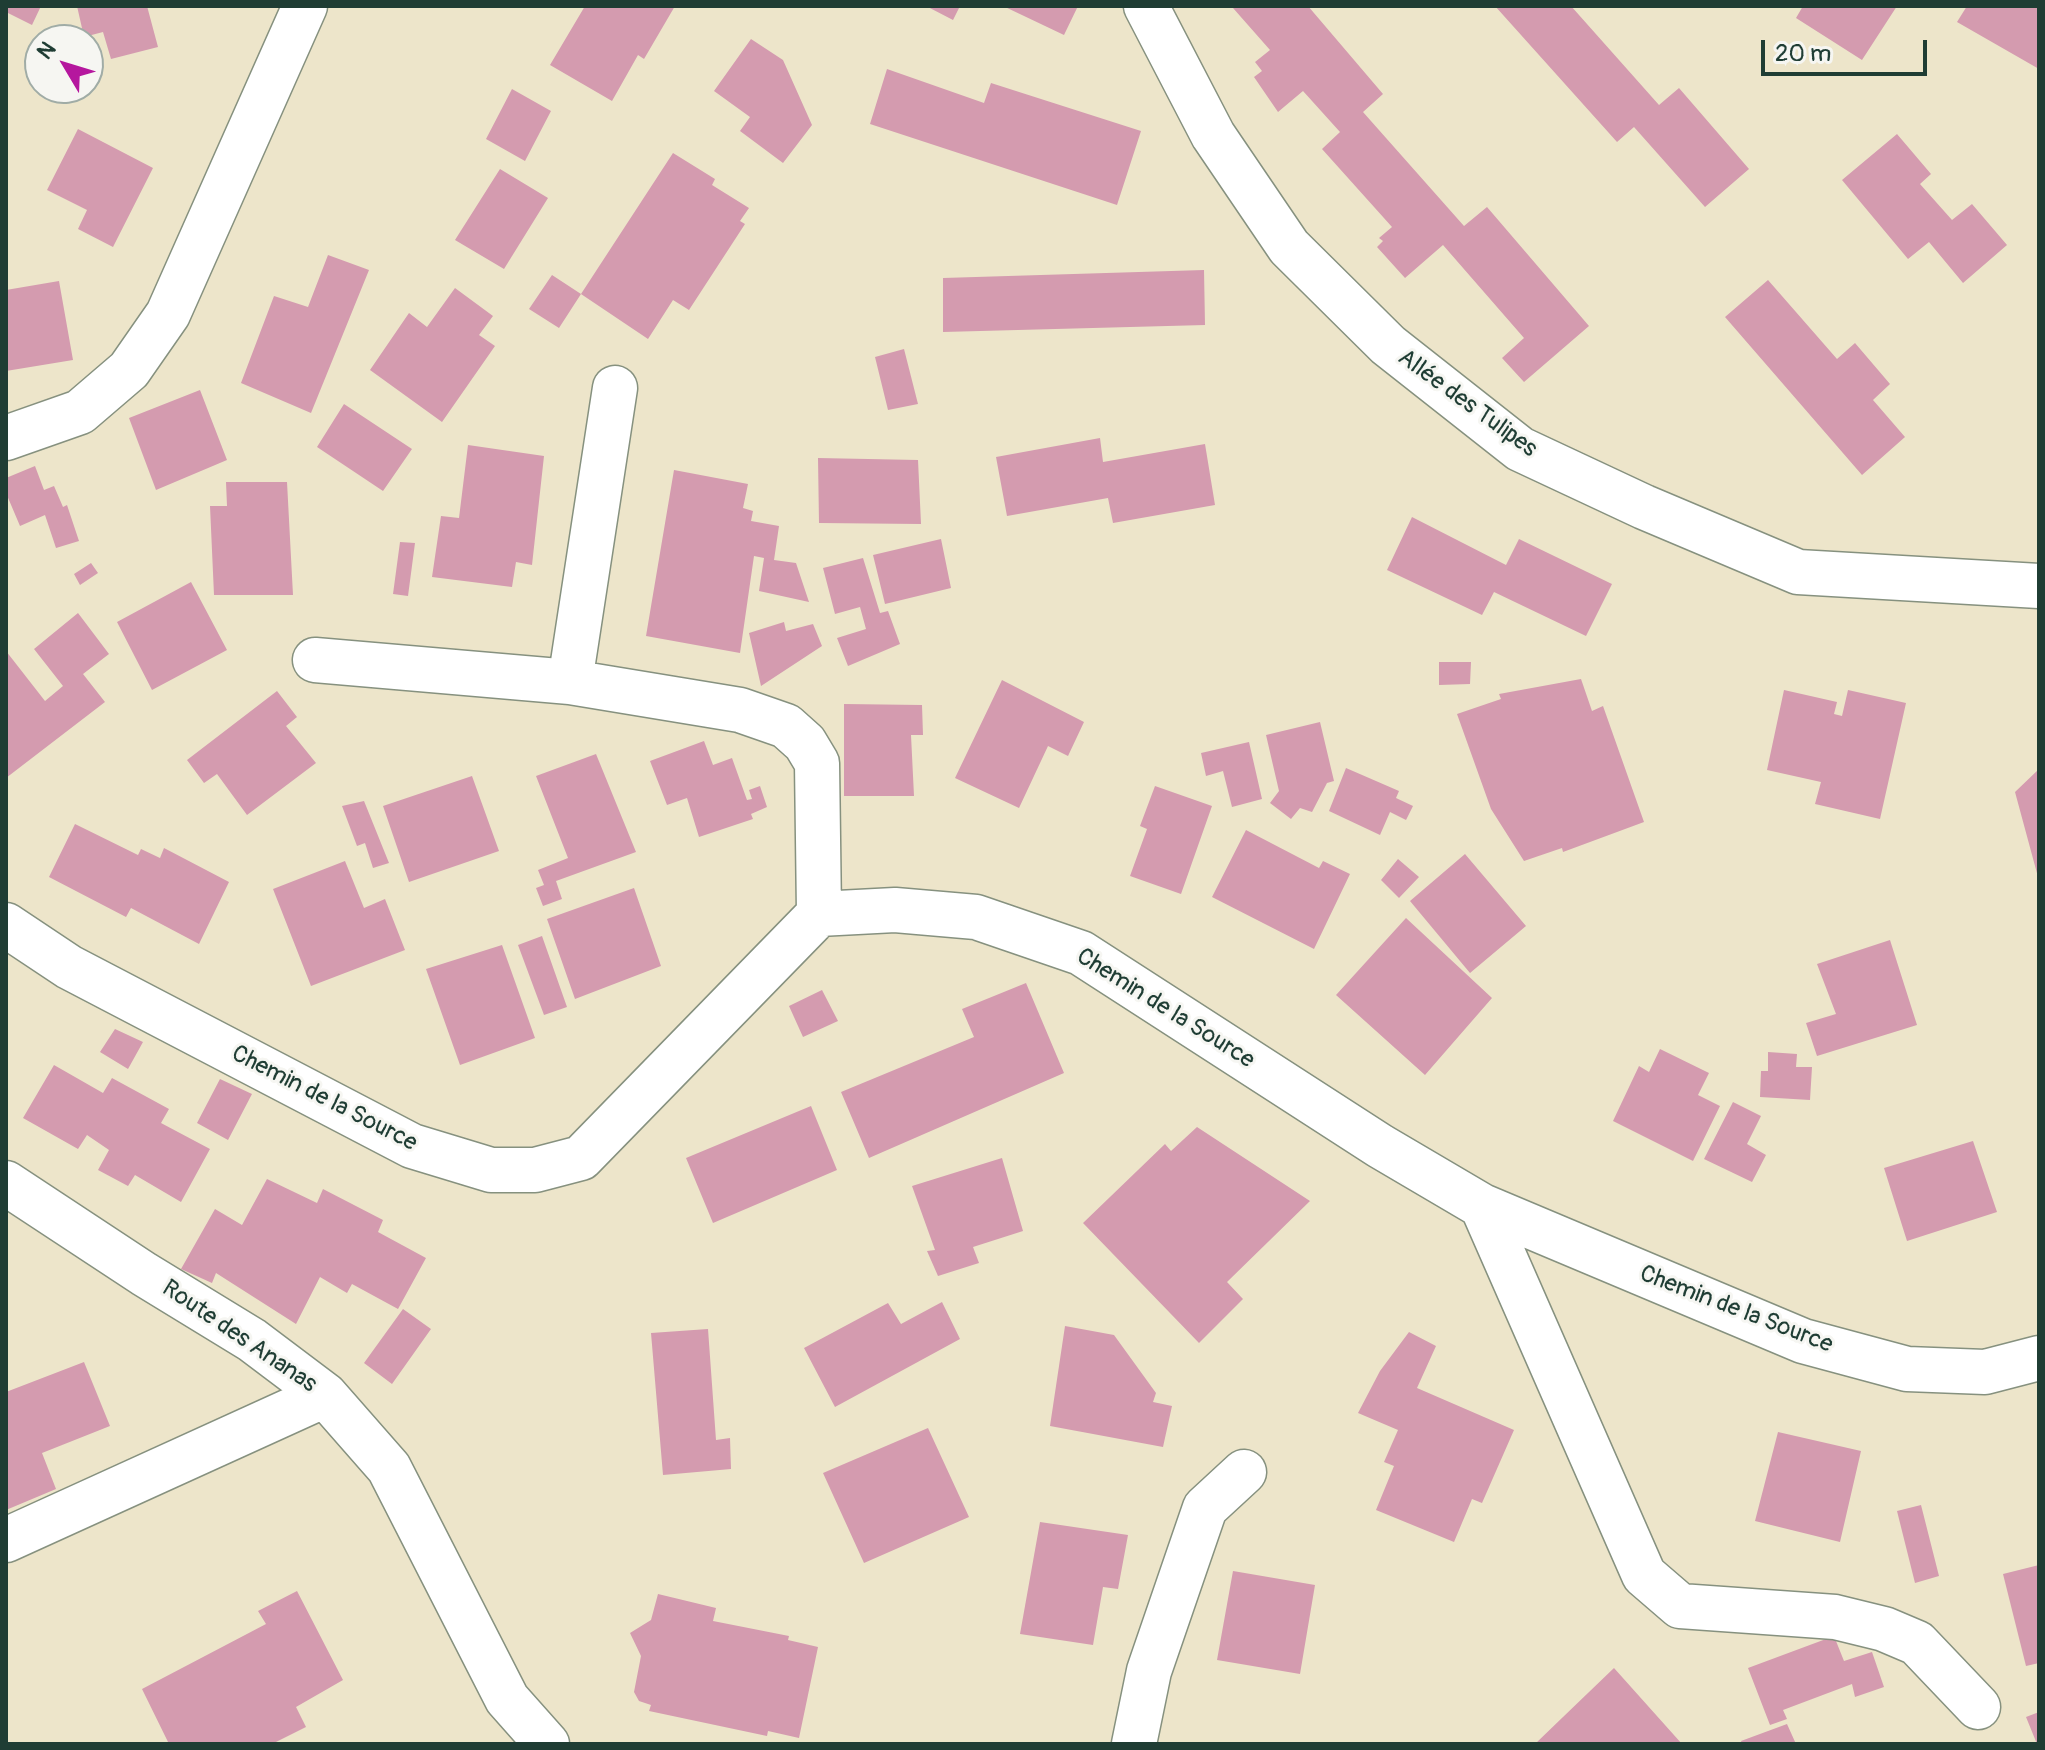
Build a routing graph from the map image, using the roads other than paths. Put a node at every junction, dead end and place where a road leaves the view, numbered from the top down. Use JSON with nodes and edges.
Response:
{"nodes":[{"id":1,"x":305,"y":6,"type":"edge"},
{"id":2,"x":1146,"y":6,"type":"edge"},
{"id":3,"x":615,"y":388,"type":"dead end"},
{"id":4,"x":6,"y":438,"type":"edge"},
{"id":5,"x":2039,"y":586,"type":"edge"},
{"id":6,"x":315,"y":660,"type":"dead end"},
{"id":7,"x":570,"y":682,"type":"junction"},
{"id":8,"x":819,"y":914,"type":"junction"},
{"id":9,"x":6,"y":925,"type":"edge"},
{"id":10,"x":6,"y":1183,"type":"edge"},
{"id":11,"x":1482,"y":1206,"type":"junction"},
{"id":12,"x":2039,"y":1358,"type":"edge"},
{"id":13,"x":325,"y":1395,"type":"junction"},
{"id":14,"x":1244,"y":1472,"type":"dead end"},
{"id":15,"x":6,"y":1540,"type":"edge"},
{"id":16,"x":1978,"y":1707,"type":"dead end"},
{"id":17,"x":547,"y":1744,"type":"edge"},
{"id":18,"x":1134,"y":1744,"type":"edge"}],
"edges":[{"from":1,"to":4,"type":"street"},
{"from":2,"to":5,"type":"street","name":"Allée des Tulipes"},
{"from":3,"to":7,"type":"street"},
{"from":6,"to":7,"type":"street"},
{"from":7,"to":8,"type":"street"},
{"from":8,"to":9,"type":"street","name":"Chemin de la Source"},
{"from":8,"to":11,"type":"street","name":"Chemin de la Source"},
{"from":10,"to":13,"type":"street","name":"Route des Ananas"},
{"from":11,"to":12,"type":"street","name":"Chemin de la Source"},
{"from":11,"to":16,"type":"street"},
{"from":13,"to":15,"type":"street"},
{"from":13,"to":17,"type":"street","name":"Route des Ananas"},
{"from":14,"to":18,"type":"street"}]}
